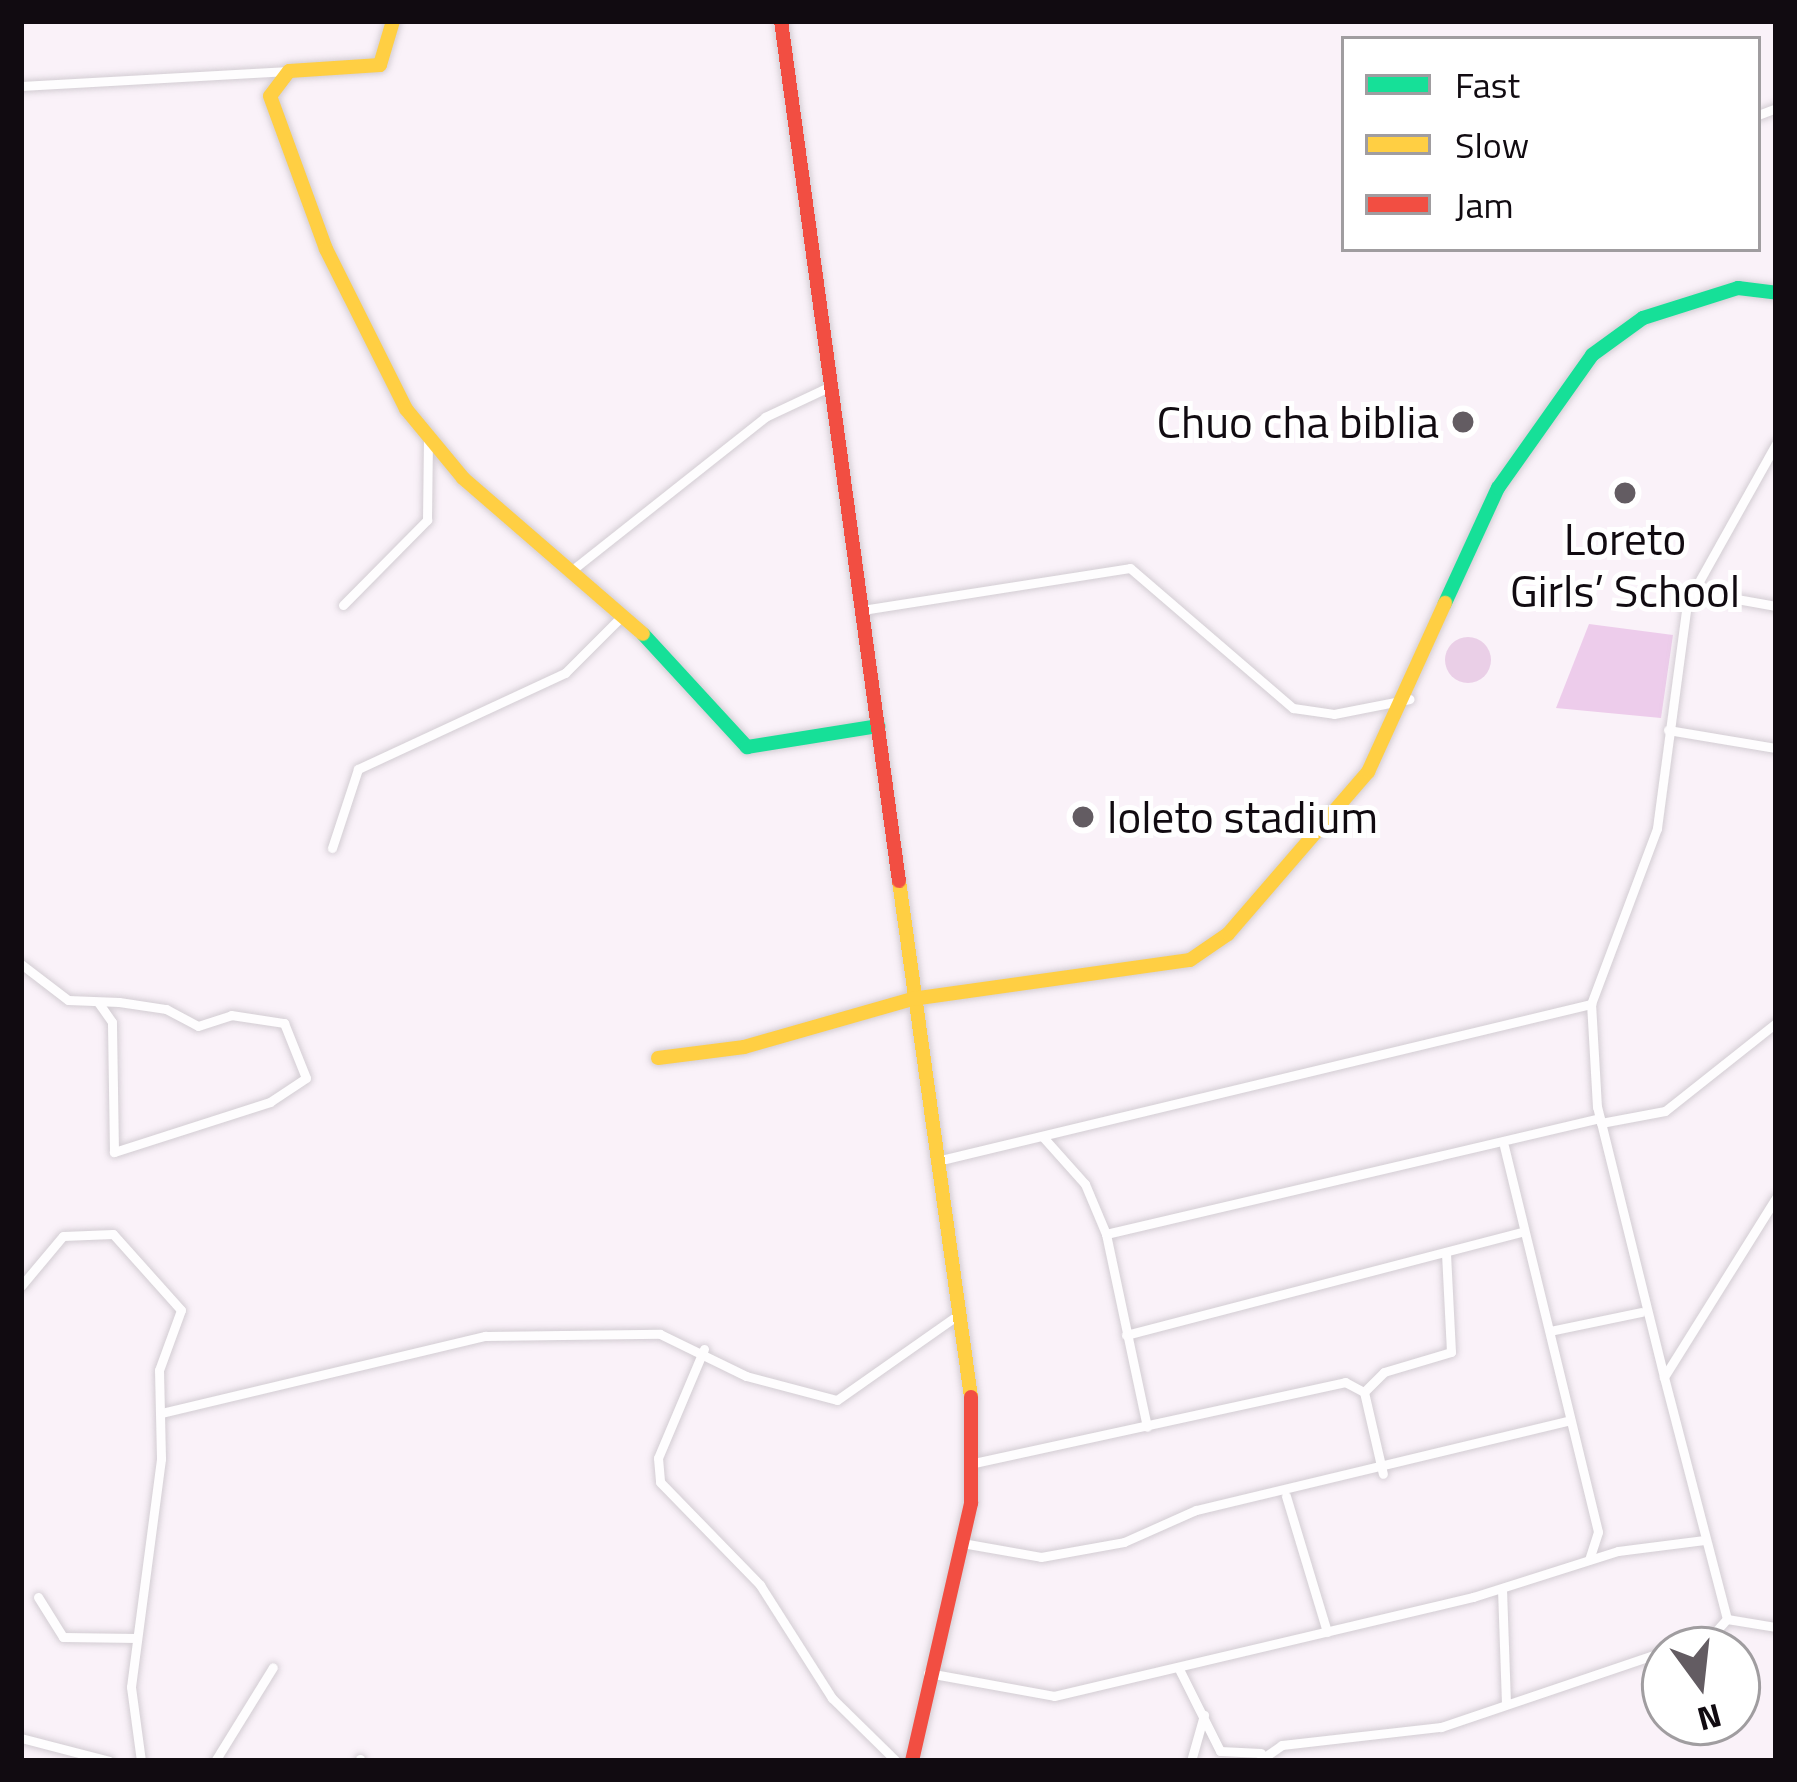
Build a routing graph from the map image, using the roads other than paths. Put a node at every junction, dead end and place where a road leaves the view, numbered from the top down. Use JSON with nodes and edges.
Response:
{"nodes":[{"id":1,"x":394,"y":21,"type":"edge"},
{"id":2,"x":781,"y":21,"type":"edge"},
{"id":3,"x":289,"y":71,"type":"junction"},
{"id":4,"x":21,"y":86,"type":"edge"},
{"id":5,"x":1776,"y":292,"type":"edge"},
{"id":6,"x":833,"y":385,"type":"junction"},
{"id":7,"x":428,"y":439,"type":"junction"},
{"id":8,"x":1776,"y":444,"type":"edge"},
{"id":9,"x":571,"y":571,"type":"junction"},
{"id":10,"x":1692,"y":591,"type":"junction"},
{"id":11,"x":343,"y":605,"type":"dead end"},
{"id":12,"x":1776,"y":606,"type":"edge"},
{"id":13,"x":861,"y":610,"type":"junction"},
{"id":14,"x":623,"y":615,"type":"junction"},
{"id":15,"x":1410,"y":699,"type":"junction"},
{"id":16,"x":878,"y":726,"type":"junction"},
{"id":17,"x":1668,"y":730,"type":"junction"},
{"id":18,"x":1776,"y":748,"type":"edge"},
{"id":19,"x":332,"y":848,"type":"dead end"},
{"id":20,"x":21,"y":964,"type":"edge"},
{"id":21,"x":912,"y":999,"type":"junction"},
{"id":22,"x":98,"y":1002,"type":"junction"},
{"id":23,"x":1591,"y":1004,"type":"junction"},
{"id":24,"x":1776,"y":1023,"type":"edge"},
{"id":25,"x":658,"y":1058,"type":"dead end"},
{"id":26,"x":1600,"y":1120,"type":"junction"},
{"id":27,"x":1043,"y":1137,"type":"junction"},
{"id":28,"x":1504,"y":1146,"type":"junction"},
{"id":29,"x":933,"y":1161,"type":"junction"},
{"id":30,"x":1776,"y":1198,"type":"edge"},
{"id":31,"x":1525,"y":1231,"type":"junction"},
{"id":32,"x":1106,"y":1234,"type":"junction"},
{"id":33,"x":1445,"y":1252,"type":"junction"},
{"id":34,"x":21,"y":1286,"type":"edge"},
{"id":35,"x":1642,"y":1312,"type":"junction"},
{"id":36,"x":958,"y":1315,"type":"junction"},
{"id":37,"x":1550,"y":1331,"type":"junction"},
{"id":38,"x":1126,"y":1335,"type":"junction"},
{"id":39,"x":704,"y":1348,"type":"junction"},
{"id":40,"x":1664,"y":1377,"type":"junction"},
{"id":41,"x":1364,"y":1392,"type":"junction"},
{"id":42,"x":161,"y":1413,"type":"junction"},
{"id":43,"x":1570,"y":1420,"type":"junction"},
{"id":44,"x":1147,"y":1427,"type":"junction"},
{"id":45,"x":974,"y":1463,"type":"junction"},
{"id":46,"x":1383,"y":1474,"type":"junction"},
{"id":47,"x":1286,"y":1496,"type":"junction"},
{"id":48,"x":1598,"y":1532,"type":"junction"},
{"id":49,"x":1704,"y":1540,"type":"junction"},
{"id":50,"x":962,"y":1543,"type":"junction"},
{"id":51,"x":1618,"y":1550,"type":"junction"},
{"id":52,"x":1589,"y":1560,"type":"junction"},
{"id":53,"x":1502,"y":1589,"type":"junction"},
{"id":54,"x":38,"y":1597,"type":"dead end"},
{"id":55,"x":1727,"y":1619,"type":"junction"},
{"id":56,"x":1721,"y":1626,"type":"edge"},
{"id":57,"x":1776,"y":1628,"type":"edge"},
{"id":58,"x":1327,"y":1632,"type":"junction"},
{"id":59,"x":137,"y":1638,"type":"junction"},
{"id":60,"x":1641,"y":1658,"type":"edge"},
{"id":61,"x":1210,"y":1659,"type":"junction"},
{"id":62,"x":1176,"y":1666,"type":"junction"},
{"id":63,"x":273,"y":1667,"type":"dead end"},
{"id":64,"x":926,"y":1672,"type":"junction"},
{"id":65,"x":1196,"y":1684,"type":"junction"},
{"id":66,"x":1506,"y":1704,"type":"junction"},
{"id":67,"x":1204,"y":1714,"type":"junction"},
{"id":68,"x":21,"y":1738,"type":"edge"},
{"id":69,"x":43,"y":1745,"type":"junction"},
{"id":70,"x":1220,"y":1751,"type":"junction"},
{"id":71,"x":1260,"y":1757,"type":"edge"},
{"id":72,"x":904,"y":1758,"type":"edge"},
{"id":73,"x":39,"y":1761,"type":"edge"},
{"id":74,"x":109,"y":1761,"type":"edge"},
{"id":75,"x":141,"y":1761,"type":"edge"},
{"id":76,"x":215,"y":1761,"type":"edge"},
{"id":77,"x":1194,"y":1761,"type":"edge"}],
"edges":[{"from":1,"to":3,"type":"street"},
{"from":2,"to":6,"type":"street"},
{"from":3,"to":4,"type":"street"},
{"from":3,"to":7,"type":"street"},
{"from":5,"to":15,"type":"street"},
{"from":6,"to":9,"type":"street"},
{"from":6,"to":13,"type":"street"},
{"from":7,"to":9,"type":"street"},
{"from":7,"to":11,"type":"street"},
{"from":8,"to":10,"type":"street"},
{"from":9,"to":14,"type":"street"},
{"from":10,"to":12,"type":"street"},
{"from":10,"to":17,"type":"street"},
{"from":13,"to":15,"type":"street"},
{"from":13,"to":16,"type":"street"},
{"from":14,"to":16,"type":"street"},
{"from":14,"to":19,"type":"street"},
{"from":15,"to":21,"type":"street"},
{"from":16,"to":21,"type":"street"},
{"from":17,"to":18,"type":"street"},
{"from":17,"to":23,"type":"street"},
{"from":20,"to":22,"type":"street"},
{"from":21,"to":25,"type":"street"},
{"from":21,"to":29,"type":"street"},
{"from":22,"to":22,"type":"street"},
{"from":23,"to":26,"type":"street"},
{"from":23,"to":27,"type":"street"},
{"from":24,"to":26,"type":"street"},
{"from":26,"to":28,"type":"street"},
{"from":26,"to":35,"type":"street"},
{"from":27,"to":29,"type":"street"},
{"from":27,"to":32,"type":"street"},
{"from":28,"to":31,"type":"street"},
{"from":28,"to":32,"type":"street"},
{"from":29,"to":36,"type":"street"},
{"from":30,"to":40,"type":"street"},
{"from":31,"to":33,"type":"street"},
{"from":31,"to":37,"type":"street"},
{"from":32,"to":38,"type":"street"},
{"from":33,"to":38,"type":"street"},
{"from":33,"to":41,"type":"street"},
{"from":34,"to":42,"type":"street"},
{"from":35,"to":37,"type":"street"},
{"from":35,"to":40,"type":"street"},
{"from":36,"to":39,"type":"street"},
{"from":36,"to":45,"type":"street"},
{"from":37,"to":43,"type":"street"},
{"from":38,"to":44,"type":"street"},
{"from":39,"to":42,"type":"street"},
{"from":39,"to":72,"type":"street"},
{"from":40,"to":49,"type":"street"},
{"from":41,"to":44,"type":"street"},
{"from":41,"to":46,"type":"street"},
{"from":42,"to":59,"type":"street"},
{"from":43,"to":46,"type":"street"},
{"from":43,"to":48,"type":"street"},
{"from":44,"to":45,"type":"street"},
{"from":45,"to":50,"type":"street"},
{"from":46,"to":47,"type":"street"},
{"from":47,"to":50,"type":"street"},
{"from":47,"to":58,"type":"street"},
{"from":48,"to":51,"type":"street"},
{"from":48,"to":52,"type":"street"},
{"from":49,"to":51,"type":"street"},
{"from":49,"to":55,"type":"street"},
{"from":50,"to":64,"type":"street"},
{"from":51,"to":52,"type":"street"},
{"from":52,"to":53,"type":"street"},
{"from":53,"to":58,"type":"street"},
{"from":53,"to":66,"type":"street"},
{"from":54,"to":59,"type":"street"},
{"from":55,"to":56,"type":"street"},
{"from":55,"to":57,"type":"street"},
{"from":58,"to":61,"type":"street"},
{"from":59,"to":75,"type":"street"},
{"from":60,"to":66,"type":"street"},
{"from":61,"to":62,"type":"street"},
{"from":61,"to":65,"type":"street"},
{"from":62,"to":64,"type":"street"},
{"from":62,"to":65,"type":"street"},
{"from":63,"to":76,"type":"street"},
{"from":64,"to":72,"type":"street"},
{"from":65,"to":67,"type":"street"},
{"from":66,"to":71,"type":"street"},
{"from":67,"to":70,"type":"street"},
{"from":67,"to":77,"type":"street"},
{"from":68,"to":69,"type":"street"},
{"from":69,"to":73,"type":"street"},
{"from":69,"to":74,"type":"street"},
{"from":70,"to":71,"type":"street"},
{"from":70,"to":77,"type":"street"}]}
